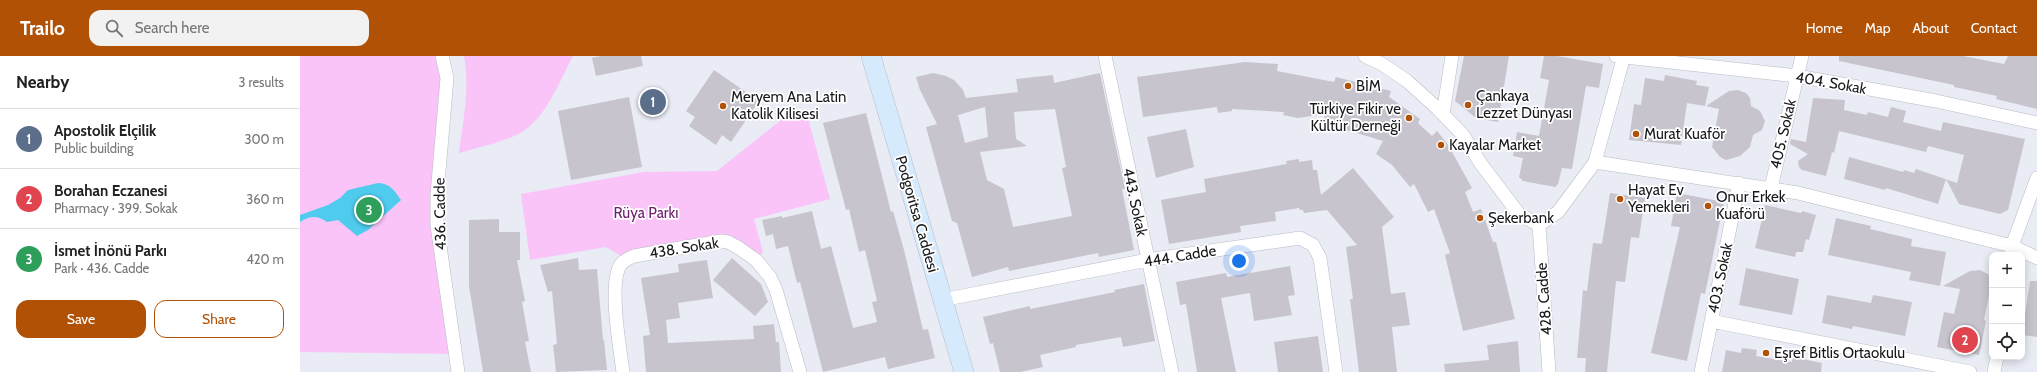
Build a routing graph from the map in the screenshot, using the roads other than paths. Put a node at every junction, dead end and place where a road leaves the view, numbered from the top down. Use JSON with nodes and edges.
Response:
{"nodes":[{"id":1,"x":442,"y":56,"type":"edge"},
{"id":2,"x":871,"y":56,"type":"edge"},
{"id":3,"x":1105,"y":56,"type":"edge"},
{"id":4,"x":1357,"y":56,"type":"edge"},
{"id":5,"x":1365,"y":56,"type":"edge"},
{"id":6,"x":1452,"y":56,"type":"edge"},
{"id":7,"x":1621,"y":56,"type":"edge"},
{"id":8,"x":1802,"y":56,"type":"edge"},
{"id":9,"x":1382,"y":64,"type":"junction"},
{"id":10,"x":1797,"y":76,"type":"junction"},
{"id":11,"x":1443,"y":114,"type":"junction"},
{"id":12,"x":2037,"y":122,"type":"edge"},
{"id":13,"x":1595,"y":162,"type":"junction"},
{"id":14,"x":2037,"y":178,"type":"edge"},
{"id":15,"x":1740,"y":183,"type":"junction"},
{"id":16,"x":1771,"y":188,"type":"junction"},
{"id":17,"x":1539,"y":225,"type":"junction"},
{"id":18,"x":2011,"y":251,"type":"edge"},
{"id":19,"x":2037,"y":258,"type":"edge"},
{"id":20,"x":1147,"y":260,"type":"junction"},
{"id":21,"x":942,"y":300,"type":"junction"},
{"id":22,"x":1711,"y":321,"type":"junction"},
{"id":23,"x":1996,"y":360,"type":"edge"},
{"id":24,"x":458,"y":372,"type":"edge"},
{"id":25,"x":623,"y":372,"type":"edge"},
{"id":26,"x":800,"y":372,"type":"edge"},
{"id":27,"x":964,"y":372,"type":"edge"},
{"id":28,"x":1172,"y":372,"type":"edge"},
{"id":29,"x":1336,"y":372,"type":"edge"},
{"id":30,"x":1549,"y":372,"type":"edge"},
{"id":31,"x":1701,"y":372,"type":"edge"},
{"id":32,"x":1970,"y":372,"type":"edge"},
{"id":33,"x":1994,"y":372,"type":"edge"}],
"edges":[{"from":1,"to":24,"type":"street","name":"436. Cadde"},
{"from":2,"to":21,"type":"main road","name":"Podgoritsa Caddesi"},
{"from":3,"to":20,"type":"street","name":"443. Sokak"},
{"from":4,"to":9,"type":"street"},
{"from":5,"to":9,"type":"street"},
{"from":6,"to":11,"type":"street"},
{"from":7,"to":10,"type":"street","name":"404. Sokak"},
{"from":7,"to":13,"type":"street"},
{"from":8,"to":10,"type":"street","name":"405. Sokak"},
{"from":9,"to":11,"type":"street"},
{"from":10,"to":12,"type":"street","name":"404. Sokak"},
{"from":10,"to":16,"type":"street","name":"405. Sokak"},
{"from":11,"to":17,"type":"street"},
{"from":13,"to":15,"type":"street"},
{"from":13,"to":17,"type":"street"},
{"from":14,"to":18,"type":"street"},
{"from":15,"to":16,"type":"street"},
{"from":15,"to":22,"type":"street","name":"403. Sokak"},
{"from":16,"to":18,"type":"street"},
{"from":17,"to":30,"type":"street","name":"428. Cadde"},
{"from":18,"to":19,"type":"street"},
{"from":20,"to":21,"type":"street","name":"444. Cadde"},
{"from":20,"to":28,"type":"street","name":"443. Sokak"},
{"from":20,"to":29,"type":"street","name":"444. Cadde"},
{"from":21,"to":27,"type":"main road","name":"Podgoritsa Caddesi"},
{"from":22,"to":31,"type":"street","name":"403. Sokak"},
{"from":22,"to":32,"type":"street"},
{"from":23,"to":33,"type":"street"},
{"from":25,"to":26,"type":"street","name":"438. Sokak"}]}
